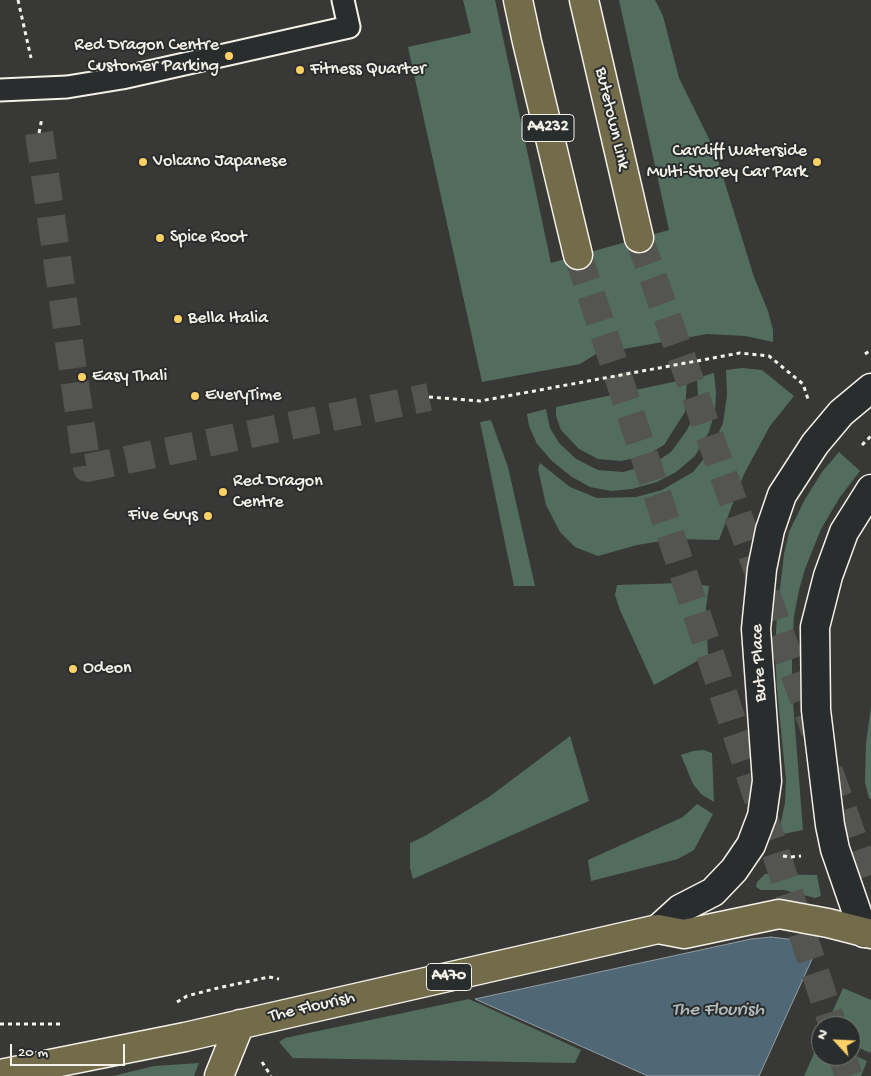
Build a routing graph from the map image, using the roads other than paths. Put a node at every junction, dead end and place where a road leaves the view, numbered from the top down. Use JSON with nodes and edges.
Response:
{"nodes":[{"id":1,"x":343,"y":0,"type":"edge"},
{"id":2,"x":518,"y":0,"type":"edge"},
{"id":3,"x":584,"y":0,"type":"edge"},
{"id":4,"x":0,"y":90,"type":"edge"},
{"id":5,"x":639,"y":238,"type":"tunnel mouth"},
{"id":6,"x":578,"y":255,"type":"tunnel mouth"},
{"id":7,"x":871,"y":388,"type":"edge"},
{"id":8,"x":871,"y":489,"type":"edge"},
{"id":9,"x":658,"y":929,"type":"junction"},
{"id":10,"x":869,"y":937,"type":"edge"},
{"id":11,"x":240,"y":1024,"type":"junction"},
{"id":12,"x":0,"y":1074,"type":"edge"},
{"id":13,"x":219,"y":1076,"type":"edge"}],
"edges":[{"from":1,"to":4,"type":"lane"},
{"from":2,"to":6,"type":"main road","number":"A4232"},
{"from":3,"to":5,"type":"main road","name":"Butetown Link"},
{"from":7,"to":9,"type":"street","name":"Bute Place"},
{"from":8,"to":10,"type":"street"},
{"from":9,"to":10,"type":"main road","name":"The Flourish","number":"A470"},
{"from":9,"to":11,"type":"main road","name":"The Flourish","number":"A470"},
{"from":11,"to":12,"type":"main road","number":"A470"},
{"from":11,"to":13,"type":"main road"}]}
